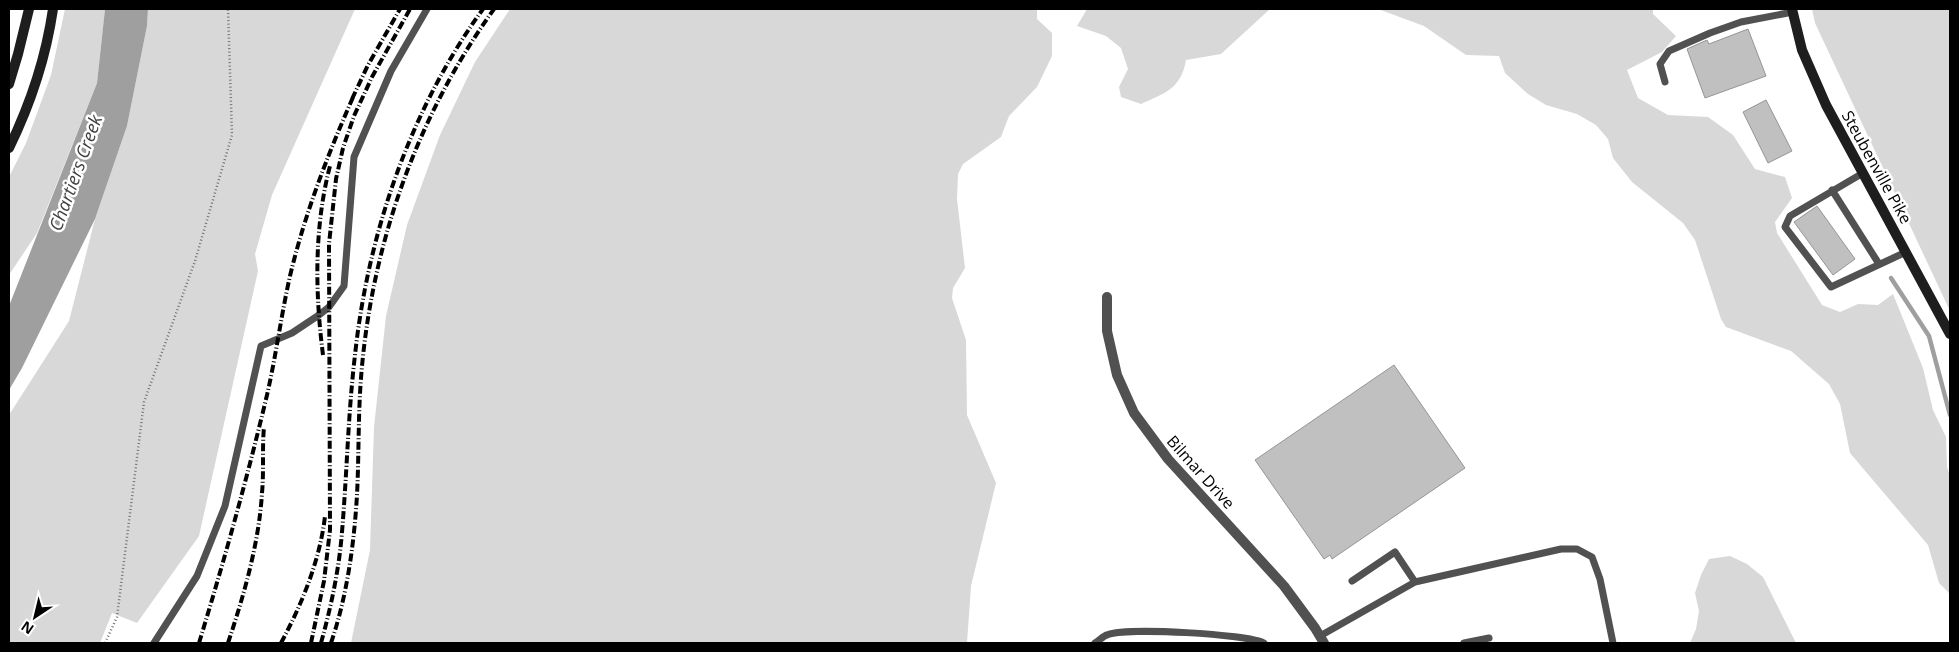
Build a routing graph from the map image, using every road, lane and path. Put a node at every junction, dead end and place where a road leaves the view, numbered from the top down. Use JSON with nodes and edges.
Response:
{"nodes":[{"id":1,"x":29,"y":9,"type":"edge"},
{"id":2,"x":53,"y":9,"type":"edge"},
{"id":3,"x":228,"y":9,"type":"edge"},
{"id":4,"x":427,"y":9,"type":"edge"},
{"id":5,"x":1793,"y":10,"type":"edge"},
{"id":6,"x":1664,"y":82,"type":"dead end"},
{"id":7,"x":9,"y":84,"type":"edge"},
{"id":8,"x":9,"y":148,"type":"edge"},
{"id":9,"x":1863,"y":173,"type":"junction"},
{"id":10,"x":1832,"y":190,"type":"junction"},
{"id":11,"x":1906,"y":252,"type":"junction"},
{"id":12,"x":1879,"y":264,"type":"junction"},
{"id":13,"x":1106,"y":297,"type":"dead end"},
{"id":14,"x":1950,"y":334,"type":"edge"},
{"id":15,"x":1352,"y":581,"type":"dead end"},
{"id":16,"x":1415,"y":582,"type":"junction"},
{"id":17,"x":1489,"y":638,"type":"dead end"},
{"id":18,"x":1322,"y":640,"type":"edge"},
{"id":19,"x":106,"y":643,"type":"edge"},
{"id":20,"x":154,"y":643,"type":"edge"},
{"id":21,"x":1095,"y":643,"type":"edge"},
{"id":22,"x":1264,"y":643,"type":"edge"},
{"id":23,"x":1464,"y":643,"type":"edge"},
{"id":24,"x":1613,"y":643,"type":"edge"}],
"edges":[{"from":1,"to":7,"type":"main road"},
{"from":2,"to":8,"type":"main road"},
{"from":3,"to":19,"type":"path"},
{"from":4,"to":20,"type":"lane"},
{"from":5,"to":6,"type":"lane"},
{"from":5,"to":9,"type":"main road","name":"Steubenville Pike"},
{"from":9,"to":10,"type":"lane"},
{"from":9,"to":11,"type":"main road","name":"Steubenville Pike"},
{"from":10,"to":12,"type":"lane"},
{"from":10,"to":12,"type":"lane"},
{"from":11,"to":12,"type":"lane"},
{"from":11,"to":14,"type":"main road","name":"Steubenville Pike"},
{"from":13,"to":18,"type":"street","name":"Bilmar Drive"},
{"from":15,"to":16,"type":"lane"},
{"from":16,"to":18,"type":"lane"},
{"from":16,"to":24,"type":"lane"},
{"from":17,"to":23,"type":"lane"},
{"from":21,"to":22,"type":"lane"}]}
